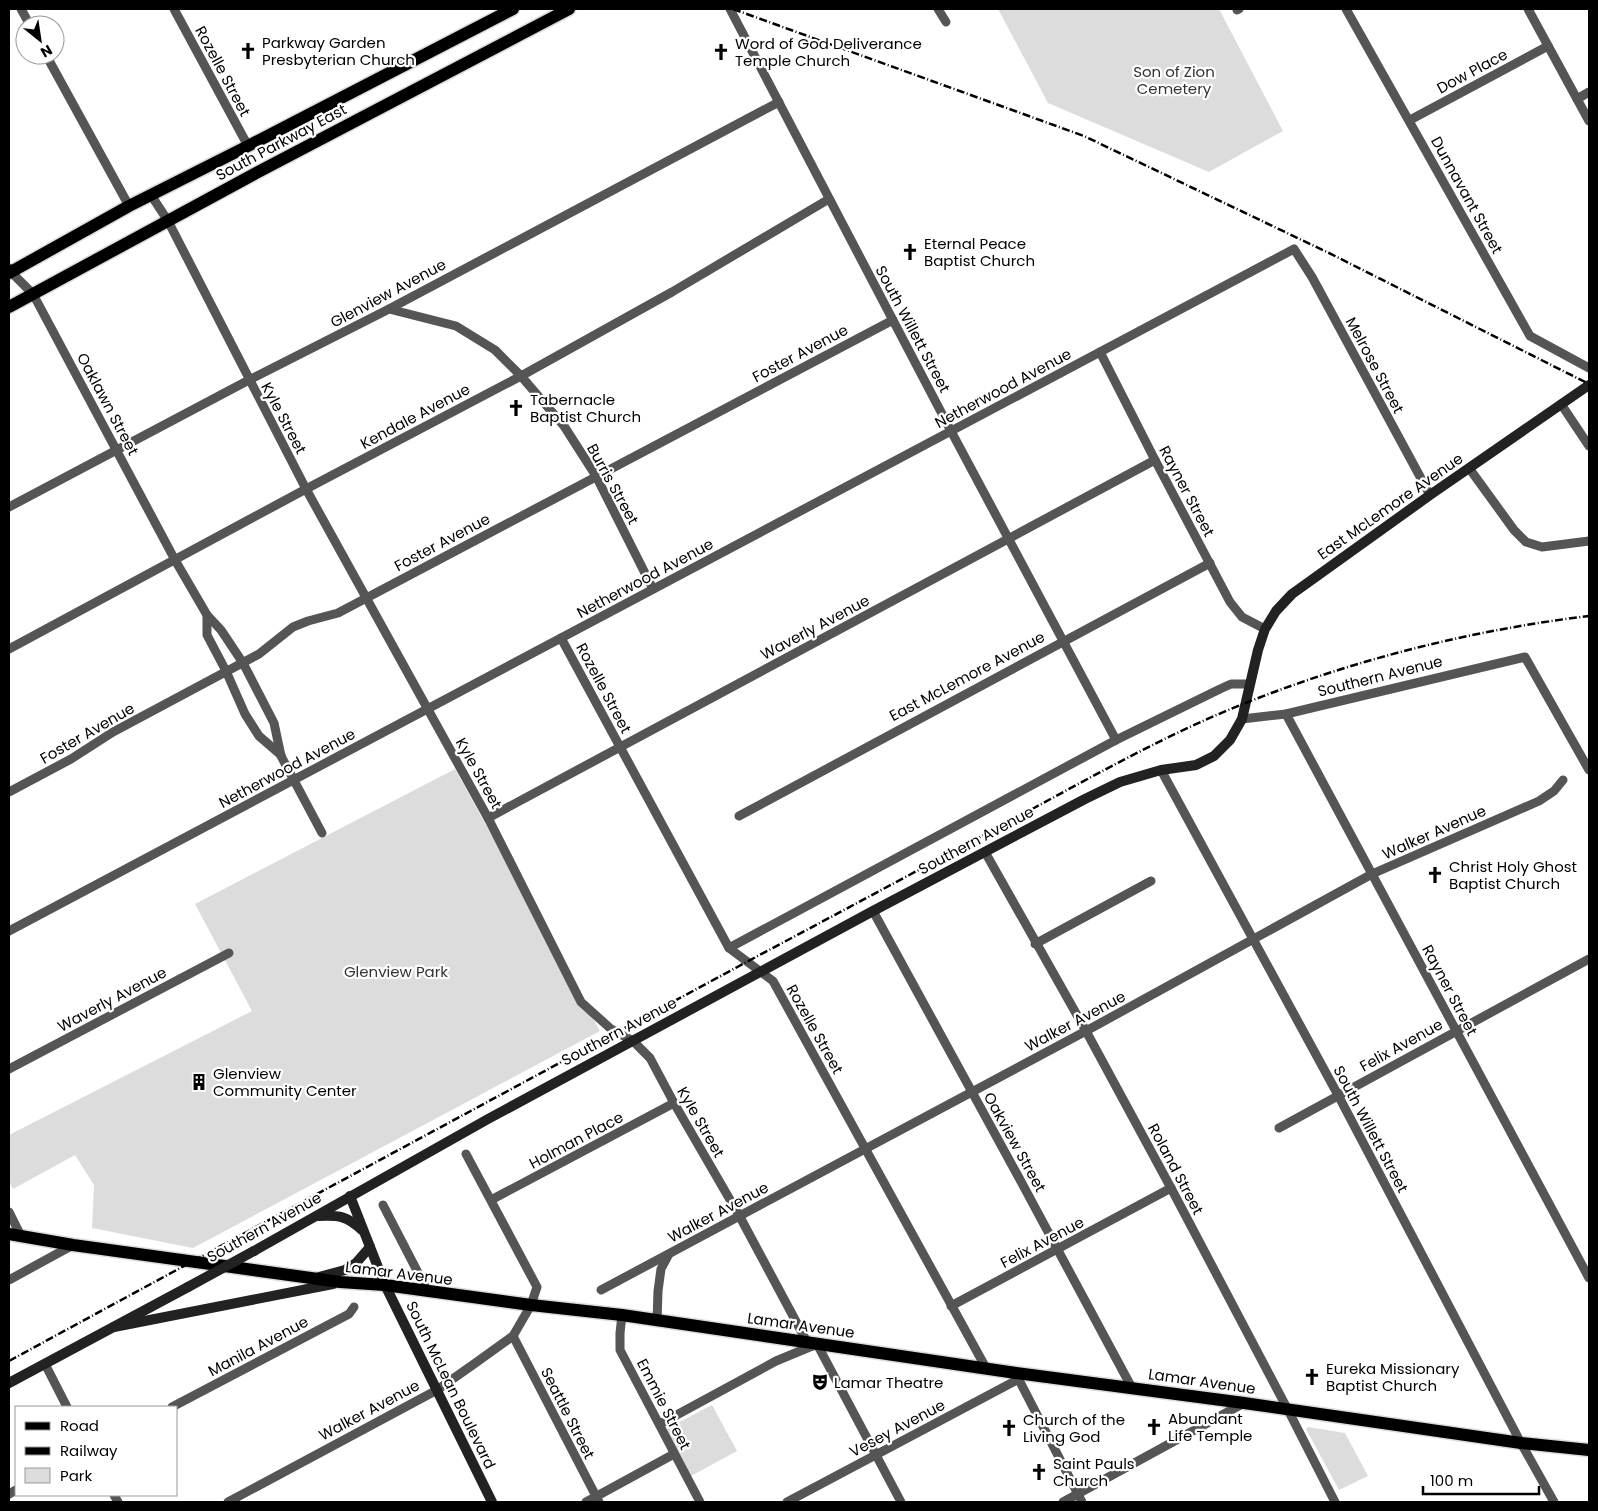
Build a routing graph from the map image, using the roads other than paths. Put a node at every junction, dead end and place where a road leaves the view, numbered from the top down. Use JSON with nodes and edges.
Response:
{"nodes":[{"id":1,"x":174,"y":9,"type":"edge"},
{"id":2,"x":512,"y":9,"type":"edge"},
{"id":3,"x":569,"y":9,"type":"edge"},
{"id":4,"x":730,"y":9,"type":"edge"},
{"id":5,"x":938,"y":9,"type":"edge"},
{"id":6,"x":1346,"y":9,"type":"edge"},
{"id":7,"x":1528,"y":9,"type":"edge"},
{"id":8,"x":946,"y":22,"type":"dead end"},
{"id":9,"x":1548,"y":46,"type":"junction"},
{"id":10,"x":51,"y":65,"type":"edge"},
{"id":11,"x":1589,"y":92,"type":"edge"},
{"id":12,"x":1577,"y":99,"type":"junction"},
{"id":13,"x":779,"y":102,"type":"junction"},
{"id":14,"x":1410,"y":120,"type":"junction"},
{"id":15,"x":1589,"y":120,"type":"edge"},
{"id":16,"x":248,"y":146,"type":"junction"},
{"id":17,"x":152,"y":195,"type":"junction"},
{"id":18,"x":829,"y":199,"type":"junction"},
{"id":19,"x":129,"y":206,"type":"junction"},
{"id":20,"x":168,"y":221,"type":"junction"},
{"id":21,"x":1294,"y":249,"type":"joint"},
{"id":22,"x":10,"y":271,"type":"edge"},
{"id":23,"x":33,"y":294,"type":"junction"},
{"id":24,"x":9,"y":307,"type":"edge"},
{"id":25,"x":389,"y":309,"type":"junction"},
{"id":26,"x":893,"y":320,"type":"junction"},
{"id":27,"x":1100,"y":352,"type":"junction"},
{"id":28,"x":1589,"y":368,"type":"edge"},
{"id":29,"x":521,"y":376,"type":"junction"},
{"id":30,"x":249,"y":380,"type":"junction"},
{"id":31,"x":1589,"y":385,"type":"edge"},
{"id":32,"x":1561,"y":404,"type":"junction"},
{"id":33,"x":951,"y":431,"type":"junction"},
{"id":34,"x":1589,"y":446,"type":"edge"},
{"id":35,"x":117,"y":451,"type":"junction"},
{"id":36,"x":1155,"y":460,"type":"junction"},
{"id":37,"x":1469,"y":468,"type":"junction"},
{"id":38,"x":596,"y":476,"type":"junction"},
{"id":39,"x":306,"y":489,"type":"junction"},
{"id":40,"x":1430,"y":495,"type":"junction"},
{"id":41,"x":9,"y":507,"type":"edge"},
{"id":42,"x":1009,"y":538,"type":"junction"},
{"id":43,"x":1589,"y":541,"type":"edge"},
{"id":44,"x":175,"y":560,"type":"junction"},
{"id":45,"x":1210,"y":563,"type":"junction"},
{"id":46,"x":653,"y":589,"type":"junction"},
{"id":47,"x":367,"y":597,"type":"junction"},
{"id":48,"x":207,"y":616,"type":"junction"},
{"id":49,"x":1264,"y":629,"type":"junction"},
{"id":50,"x":561,"y":638,"type":"junction"},
{"id":51,"x":1063,"y":642,"type":"junction"},
{"id":52,"x":9,"y":649,"type":"edge"},
{"id":53,"x":243,"y":663,"type":"junction"},
{"id":54,"x":226,"y":671,"type":"junction"},
{"id":55,"x":1250,"y":684,"type":"junction"},
{"id":56,"x":427,"y":709,"type":"junction"},
{"id":57,"x":1286,"y":714,"type":"junction"},
{"id":58,"x":1242,"y":719,"type":"junction"},
{"id":59,"x":1116,"y":740,"type":"junction"},
{"id":60,"x":620,"y":747,"type":"junction"},
{"id":61,"x":281,"y":756,"type":"junction"},
{"id":62,"x":1161,"y":770,"type":"junction"},
{"id":63,"x":1589,"y":770,"type":"edge"},
{"id":64,"x":294,"y":780,"type":"junction"},
{"id":65,"x":1563,"y":780,"type":"dead end"},
{"id":66,"x":9,"y":792,"type":"edge"},
{"id":67,"x":739,"y":816,"type":"dead end"},
{"id":68,"x":488,"y":818,"type":"junction"},
{"id":69,"x":322,"y":833,"type":"dead end"},
{"id":70,"x":985,"y":852,"type":"junction"},
{"id":71,"x":1372,"y":874,"type":"junction"},
{"id":72,"x":1151,"y":881,"type":"dead end"},
{"id":73,"x":873,"y":911,"type":"junction"},
{"id":74,"x":9,"y":931,"type":"edge"},
{"id":75,"x":1254,"y":940,"type":"junction"},
{"id":76,"x":1036,"y":944,"type":"junction"},
{"id":77,"x":728,"y":948,"type":"junction"},
{"id":78,"x":229,"y":953,"type":"dead end"},
{"id":79,"x":1589,"y":959,"type":"edge"},
{"id":80,"x":761,"y":972,"type":"junction"},
{"id":81,"x":1456,"y":1030,"type":"junction"},
{"id":82,"x":1086,"y":1032,"type":"junction"},
{"id":83,"x":633,"y":1041,"type":"junction"},
{"id":84,"x":9,"y":1069,"type":"edge"},
{"id":85,"x":972,"y":1092,"type":"junction"},
{"id":86,"x":1338,"y":1095,"type":"junction"},
{"id":87,"x":674,"y":1103,"type":"junction"},
{"id":88,"x":1279,"y":1128,"type":"dead end"},
{"id":89,"x":866,"y":1149,"type":"junction"},
{"id":90,"x":466,"y":1154,"type":"dead end"},
{"id":91,"x":1171,"y":1188,"type":"junction"},
{"id":92,"x":350,"y":1196,"type":"junction"},
{"id":93,"x":491,"y":1200,"type":"junction"},
{"id":94,"x":384,"y":1205,"type":"dead end"},
{"id":95,"x":9,"y":1212,"type":"edge"},
{"id":96,"x":315,"y":1216,"type":"junction"},
{"id":97,"x":740,"y":1217,"type":"junction"},
{"id":98,"x":364,"y":1231,"type":"junction"},
{"id":99,"x":15,"y":1235,"type":"edge"},
{"id":100,"x":73,"y":1245,"type":"junction"},
{"id":101,"x":370,"y":1247,"type":"junction"},
{"id":102,"x":1058,"y":1249,"type":"junction"},
{"id":103,"x":670,"y":1254,"type":"junction"},
{"id":104,"x":1589,"y":1278,"type":"edge"},
{"id":105,"x":314,"y":1279,"type":"junction"},
{"id":106,"x":9,"y":1280,"type":"edge"},
{"id":107,"x":340,"y":1282,"type":"junction"},
{"id":108,"x":385,"y":1285,"type":"junction"},
{"id":109,"x":601,"y":1290,"type":"dead end"},
{"id":110,"x":428,"y":1292,"type":"junction"},
{"id":111,"x":531,"y":1306,"type":"junction"},
{"id":112,"x":951,"y":1306,"type":"junction"},
{"id":113,"x":354,"y":1307,"type":"dead end"},
{"id":114,"x":622,"y":1315,"type":"junction"},
{"id":115,"x":657,"y":1321,"type":"junction"},
{"id":116,"x":114,"y":1327,"type":"junction"},
{"id":117,"x":513,"y":1336,"type":"junction"},
{"id":118,"x":812,"y":1343,"type":"junction"},
{"id":119,"x":45,"y":1364,"type":"junction"},
{"id":120,"x":986,"y":1368,"type":"junction"},
{"id":121,"x":1017,"y":1376,"type":"junction"},
{"id":122,"x":9,"y":1383,"type":"edge"},
{"id":123,"x":1132,"y":1388,"type":"junction"},
{"id":124,"x":437,"y":1390,"type":"junction"},
{"id":125,"x":1244,"y":1403,"type":"junction"},
{"id":126,"x":67,"y":1406,"type":"edge"},
{"id":127,"x":174,"y":1406,"type":"edge"},
{"id":128,"x":1288,"y":1410,"type":"junction"},
{"id":129,"x":660,"y":1424,"type":"junction"},
{"id":130,"x":1521,"y":1443,"type":"junction"},
{"id":131,"x":1588,"y":1448,"type":"edge"},
{"id":132,"x":674,"y":1454,"type":"junction"},
{"id":133,"x":876,"y":1455,"type":"junction"},
{"id":134,"x":1080,"y":1498,"type":"edge"},
{"id":135,"x":597,"y":1500,"type":"edge"},
{"id":136,"x":228,"y":1502,"type":"edge"},
{"id":137,"x":492,"y":1502,"type":"edge"},
{"id":138,"x":586,"y":1502,"type":"edge"},
{"id":139,"x":700,"y":1502,"type":"edge"},
{"id":140,"x":787,"y":1502,"type":"edge"},
{"id":141,"x":901,"y":1502,"type":"edge"},
{"id":142,"x":1063,"y":1502,"type":"edge"},
{"id":143,"x":1335,"y":1502,"type":"edge"},
{"id":144,"x":1554,"y":1502,"type":"edge"}],
"edges":[{"from":1,"to":16,"type":"street","name":"Rozelle Street"},
{"from":2,"to":16,"type":"main road","name":"South Parkway East"},
{"from":3,"to":20,"type":"main road","name":"South Parkway East"},
{"from":4,"to":13,"type":"street","name":"South Willett Street"},
{"from":5,"to":8,"type":"street"},
{"from":6,"to":14,"type":"street","name":"Dunnavant Street"},
{"from":7,"to":9,"type":"street"},
{"from":9,"to":12,"type":"street"},
{"from":9,"to":14,"type":"street","name":"Dow Place"},
{"from":10,"to":19,"type":"street"},
{"from":11,"to":12,"type":"street"},
{"from":12,"to":15,"type":"street"},
{"from":13,"to":18,"type":"street","name":"South Willett Street"},
{"from":13,"to":25,"type":"street","name":"Glenview Avenue"},
{"from":14,"to":28,"type":"street","name":"Dunnavant Street"},
{"from":16,"to":17,"type":"main road","name":"South Parkway East"},
{"from":17,"to":19,"type":"main road","name":"South Parkway East"},
{"from":17,"to":20,"type":"street","name":"Kyle Street"},
{"from":18,"to":26,"type":"street","name":"South Willett Street"},
{"from":18,"to":29,"type":"street","name":"Kendale Avenue"},
{"from":19,"to":22,"type":"main road","name":"South Parkway East"},
{"from":20,"to":23,"type":"main road","name":"South Parkway East"},
{"from":20,"to":30,"type":"street","name":"Kyle Street"},
{"from":21,"to":27,"type":"street","name":"Netherwood Avenue"},
{"from":21,"to":40,"type":"street","name":"Melrose Street"},
{"from":22,"to":23,"type":"street","name":"Oaklawn Street"},
{"from":23,"to":24,"type":"main road","name":"South Parkway East"},
{"from":23,"to":35,"type":"street","name":"Oaklawn Street"},
{"from":25,"to":29,"type":"street","name":"Burris Street"},
{"from":25,"to":30,"type":"street","name":"Glenview Avenue"},
{"from":26,"to":33,"type":"street","name":"South Willett Street"},
{"from":26,"to":38,"type":"street","name":"Foster Avenue"},
{"from":27,"to":33,"type":"street","name":"Netherwood Avenue"},
{"from":27,"to":36,"type":"street","name":"Rayner Street"},
{"from":29,"to":38,"type":"street","name":"Burris Street"},
{"from":29,"to":39,"type":"street","name":"Kendale Avenue"},
{"from":30,"to":35,"type":"street","name":"Glenview Avenue"},
{"from":30,"to":39,"type":"street","name":"Kyle Street"},
{"from":31,"to":32,"type":"main road","name":"East McLemore Avenue"},
{"from":32,"to":34,"type":"street"},
{"from":32,"to":37,"type":"main road","name":"East McLemore Avenue"},
{"from":33,"to":42,"type":"street","name":"South Willett Street"},
{"from":33,"to":46,"type":"street","name":"Netherwood Avenue"},
{"from":35,"to":41,"type":"street","name":"Glenview Avenue"},
{"from":35,"to":44,"type":"street","name":"Oaklawn Street"},
{"from":36,"to":42,"type":"street","name":"Waverly Avenue"},
{"from":36,"to":45,"type":"street","name":"Rayner Street"},
{"from":37,"to":40,"type":"main road","name":"East McLemore Avenue"},
{"from":37,"to":43,"type":"street"},
{"from":38,"to":46,"type":"street","name":"Burris Street"},
{"from":38,"to":47,"type":"street","name":"Foster Avenue"},
{"from":39,"to":44,"type":"street","name":"Kendale Avenue"},
{"from":39,"to":47,"type":"street","name":"Kyle Street"},
{"from":40,"to":49,"type":"main road","name":"East McLemore Avenue"},
{"from":42,"to":51,"type":"street","name":"South Willett Street"},
{"from":42,"to":60,"type":"street","name":"Waverly Avenue"},
{"from":44,"to":48,"type":"street","name":"Oaklawn Street"},
{"from":44,"to":52,"type":"street","name":"Kendale Avenue"},
{"from":45,"to":49,"type":"street","name":"Rayner Street"},
{"from":45,"to":51,"type":"street","name":"East McLemore Avenue"},
{"from":46,"to":50,"type":"street","name":"Netherwood Avenue"},
{"from":47,"to":53,"type":"street","name":"Foster Avenue"},
{"from":47,"to":56,"type":"street","name":"Kyle Street"},
{"from":48,"to":53,"type":"street"},
{"from":48,"to":54,"type":"street"},
{"from":49,"to":55,"type":"main road","name":"East McLemore Avenue"},
{"from":50,"to":56,"type":"street","name":"Netherwood Avenue"},
{"from":50,"to":60,"type":"street","name":"Rozelle Street"},
{"from":51,"to":59,"type":"street","name":"South Willett Street"},
{"from":51,"to":67,"type":"street","name":"East McLemore Avenue"},
{"from":53,"to":54,"type":"street","name":"Foster Avenue"},
{"from":53,"to":61,"type":"street"},
{"from":54,"to":61,"type":"street"},
{"from":54,"to":66,"type":"street","name":"Foster Avenue"},
{"from":55,"to":58,"type":"main road","name":"Southern Avenue"},
{"from":55,"to":59,"type":"street","name":"Southern Avenue"},
{"from":56,"to":64,"type":"street","name":"Netherwood Avenue"},
{"from":56,"to":68,"type":"street","name":"Kyle Street"},
{"from":57,"to":58,"type":"street","name":"Southern Avenue"},
{"from":57,"to":63,"type":"street","name":"Southern Avenue"},
{"from":57,"to":71,"type":"street","name":"Rayner Street"},
{"from":58,"to":62,"type":"main road","name":"Southern Avenue"},
{"from":59,"to":77,"type":"street","name":"Southern Avenue"},
{"from":60,"to":68,"type":"street","name":"Waverly Avenue"},
{"from":60,"to":77,"type":"street","name":"Rozelle Street"},
{"from":61,"to":64,"type":"street"},
{"from":62,"to":70,"type":"main road","name":"Southern Avenue"},
{"from":62,"to":75,"type":"street","name":"South Willett Street"},
{"from":64,"to":69,"type":"street"},
{"from":64,"to":74,"type":"street","name":"Netherwood Avenue"},
{"from":65,"to":71,"type":"street","name":"Walker Avenue"},
{"from":68,"to":83,"type":"street","name":"Kyle Street"},
{"from":70,"to":73,"type":"main road","name":"Southern Avenue"},
{"from":70,"to":76,"type":"street","name":"Roland Street"},
{"from":71,"to":75,"type":"street","name":"Walker Avenue"},
{"from":71,"to":81,"type":"street","name":"Rayner Street"},
{"from":72,"to":76,"type":"street"},
{"from":73,"to":80,"type":"main road","name":"Southern Avenue"},
{"from":73,"to":85,"type":"street","name":"Oakview Street"},
{"from":75,"to":82,"type":"street","name":"Walker Avenue"},
{"from":75,"to":86,"type":"street","name":"South Willett Street"},
{"from":76,"to":82,"type":"street","name":"Roland Street"},
{"from":77,"to":80,"type":"street","name":"Rozelle Street"},
{"from":78,"to":84,"type":"street","name":"Waverly Avenue"},
{"from":79,"to":81,"type":"street","name":"Felix Avenue"},
{"from":80,"to":83,"type":"main road","name":"Southern Avenue"},
{"from":80,"to":89,"type":"street","name":"Rozelle Street"},
{"from":81,"to":86,"type":"street","name":"Felix Avenue"},
{"from":81,"to":104,"type":"street","name":"Rayner Street"},
{"from":82,"to":85,"type":"street","name":"Walker Avenue"},
{"from":82,"to":91,"type":"street","name":"Roland Street"},
{"from":83,"to":87,"type":"street","name":"Kyle Street"},
{"from":83,"to":92,"type":"main road","name":"Southern Avenue"},
{"from":85,"to":89,"type":"street","name":"Walker Avenue"},
{"from":85,"to":102,"type":"street","name":"Oakview Street"},
{"from":86,"to":88,"type":"street","name":"Felix Avenue"},
{"from":86,"to":130,"type":"street","name":"South Willett Street"},
{"from":87,"to":93,"type":"street","name":"Holman Place"},
{"from":87,"to":97,"type":"street","name":"Kyle Street"},
{"from":89,"to":97,"type":"street","name":"Walker Avenue"},
{"from":89,"to":112,"type":"street","name":"Rozelle Street"},
{"from":90,"to":93,"type":"street"},
{"from":91,"to":102,"type":"street","name":"Felix Avenue"},
{"from":91,"to":128,"type":"street","name":"Roland Street"},
{"from":92,"to":96,"type":"main road","name":"Southern Avenue"},
{"from":92,"to":98,"type":"main road","name":"South McLean Boulevard"},
{"from":93,"to":111,"type":"street"},
{"from":94,"to":110,"type":"street","name":"South McLean Boulevard"},
{"from":95,"to":99,"type":"street"},
{"from":96,"to":98,"type":"main road"},
{"from":96,"to":116,"type":"main road","name":"Southern Avenue","bridge":true},
{"from":97,"to":103,"type":"street","name":"Walker Avenue"},
{"from":97,"to":118,"type":"street","name":"Kyle Street"},
{"from":98,"to":101,"type":"main road","name":"South McLean Boulevard"},
{"from":99,"to":100,"type":"main road","name":"Lamar Avenue"},
{"from":100,"to":105,"type":"main road","name":"Lamar Avenue"},
{"from":100,"to":106,"type":"street"},
{"from":101,"to":105,"type":"main road"},
{"from":101,"to":108,"type":"main road","name":"South McLean Boulevard"},
{"from":102,"to":112,"type":"street","name":"Felix Avenue"},
{"from":102,"to":123,"type":"street","name":"Oakview Street"},
{"from":103,"to":109,"type":"street","name":"Walker Avenue"},
{"from":103,"to":115,"type":"street"},
{"from":105,"to":107,"type":"main road","name":"Lamar Avenue"},
{"from":107,"to":108,"type":"main road","name":"Lamar Avenue"},
{"from":107,"to":116,"type":"main road"},
{"from":108,"to":110,"type":"main road","name":"Lamar Avenue"},
{"from":108,"to":124,"type":"main road","name":"South McLean Boulevard"},
{"from":110,"to":111,"type":"main road","name":"Lamar Avenue"},
{"from":111,"to":114,"type":"main road","name":"Lamar Avenue"},
{"from":111,"to":117,"type":"street","name":"Walker Avenue"},
{"from":112,"to":120,"type":"street","name":"Rozelle Street"},
{"from":113,"to":127,"type":"street","name":"Manila Avenue"},
{"from":114,"to":115,"type":"main road","name":"Lamar Avenue"},
{"from":114,"to":129,"type":"street","name":"Emmie Street"},
{"from":115,"to":118,"type":"main road","name":"Lamar Avenue"},
{"from":116,"to":119,"type":"main road","name":"Southern Avenue"},
{"from":117,"to":124,"type":"street","name":"Walker Avenue"},
{"from":117,"to":135,"type":"street","name":"Seattle Street"},
{"from":118,"to":120,"type":"main road","name":"Lamar Avenue"},
{"from":118,"to":129,"type":"street"},
{"from":118,"to":133,"type":"street","name":"Kyle Street"},
{"from":119,"to":122,"type":"main road","name":"Southern Avenue"},
{"from":119,"to":126,"type":"street"},
{"from":120,"to":121,"type":"main road","name":"Lamar Avenue"},
{"from":121,"to":123,"type":"main road","name":"Lamar Avenue"},
{"from":121,"to":133,"type":"street","name":"Vesey Avenue"},
{"from":121,"to":134,"type":"street"},
{"from":123,"to":125,"type":"main road","name":"Lamar Avenue"},
{"from":124,"to":136,"type":"street","name":"Walker Avenue"},
{"from":124,"to":137,"type":"main road","name":"South McLean Boulevard"},
{"from":125,"to":128,"type":"main road","name":"Lamar Avenue"},
{"from":125,"to":134,"type":"street"},
{"from":128,"to":130,"type":"main road","name":"Lamar Avenue"},
{"from":128,"to":143,"type":"street","name":"Roland Street"},
{"from":129,"to":132,"type":"street","name":"Emmie Street"},
{"from":130,"to":131,"type":"main road","name":"Lamar Avenue"},
{"from":130,"to":144,"type":"street","name":"South Willett Street"},
{"from":132,"to":135,"type":"street"},
{"from":132,"to":139,"type":"street","name":"Emmie Street"},
{"from":133,"to":140,"type":"street","name":"Vesey Avenue"},
{"from":133,"to":141,"type":"street","name":"Kyle Street"},
{"from":134,"to":142,"type":"street"},
{"from":135,"to":138,"type":"street"}]}
